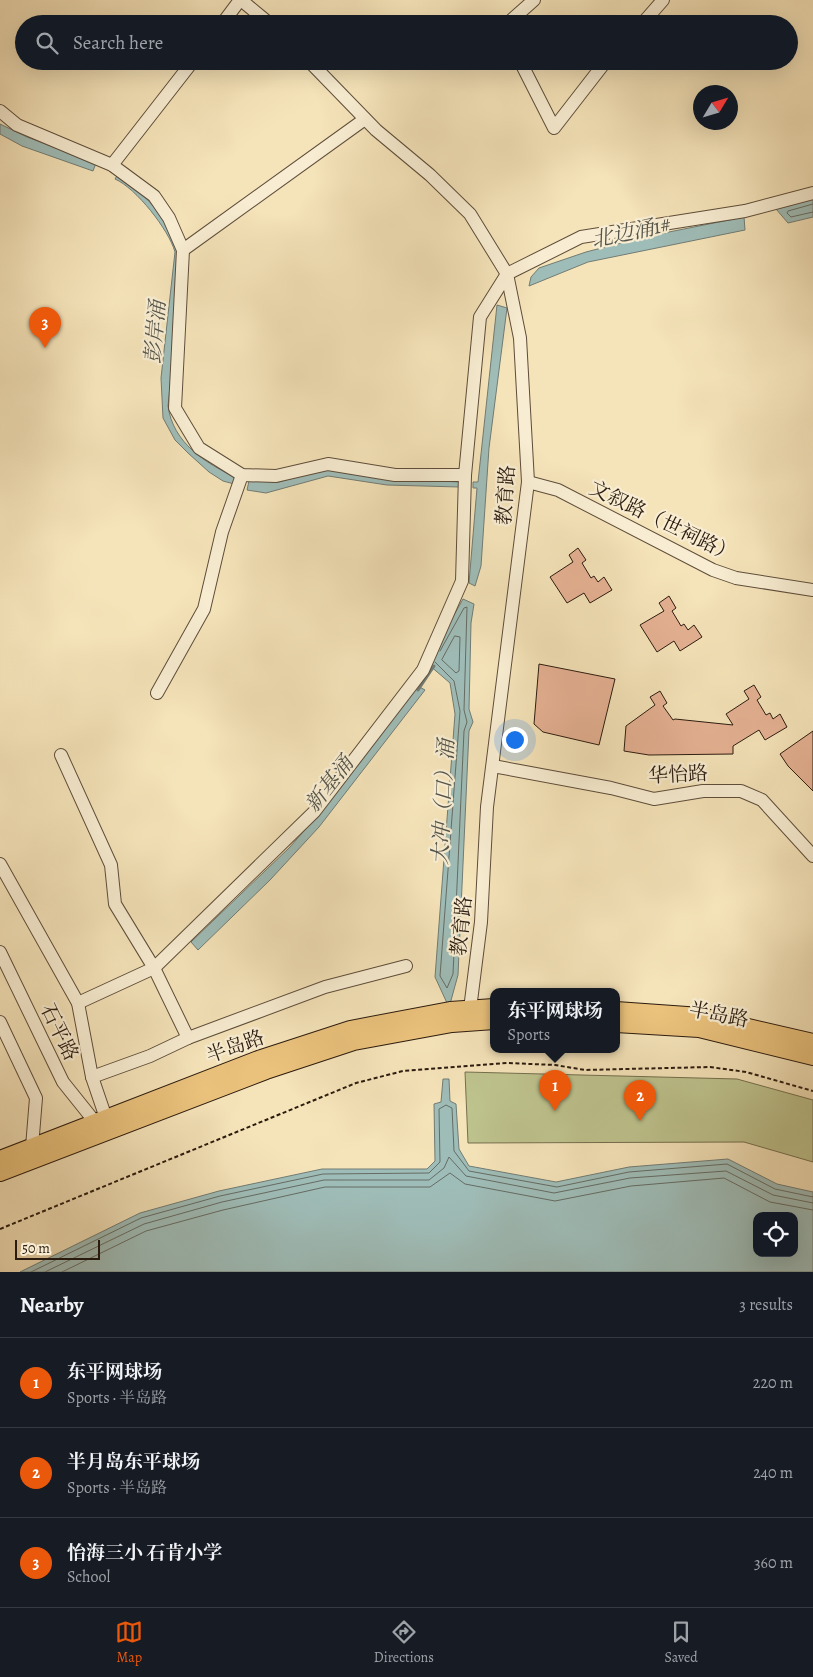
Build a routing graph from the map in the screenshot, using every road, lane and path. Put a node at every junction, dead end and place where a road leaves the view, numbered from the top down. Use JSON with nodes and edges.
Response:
{"nodes":[{"id":1,"x":241,"y":0,"type":"edge"},
{"id":2,"x":534,"y":0,"type":"edge"},
{"id":3,"x":664,"y":0,"type":"edge"},
{"id":4,"x":229,"y":15,"type":"edge"},
{"id":5,"x":259,"y":15,"type":"edge"},
{"id":6,"x":517,"y":15,"type":"edge"},
{"id":7,"x":650,"y":15,"type":"edge"},
{"id":8,"x":186,"y":70,"type":"edge"},
{"id":9,"x":318,"y":70,"type":"edge"},
{"id":10,"x":525,"y":70,"type":"edge"},
{"id":11,"x":599,"y":70,"type":"edge"},
{"id":12,"x":0,"y":110,"type":"edge"},
{"id":13,"x":365,"y":119,"type":"junction"},
{"id":14,"x":112,"y":165,"type":"junction"},
{"id":15,"x":813,"y":193,"type":"edge"},
{"id":16,"x":183,"y":250,"type":"junction"},
{"id":17,"x":507,"y":274,"type":"junction"},
{"id":18,"x":242,"y":475,"type":"junction"},
{"id":19,"x":465,"y":475,"type":"junction"},
{"id":20,"x":528,"y":482,"type":"junction"},
{"id":21,"x":813,"y":590,"type":"edge"},
{"id":22,"x":157,"y":693,"type":"dead end"},
{"id":23,"x":61,"y":755,"type":"dead end"},
{"id":24,"x":493,"y":766,"type":"junction"},
{"id":25,"x":813,"y":856,"type":"edge"},
{"id":26,"x":0,"y":864,"type":"edge"},
{"id":27,"x":0,"y":952,"type":"edge"},
{"id":28,"x":406,"y":966,"type":"dead end"},
{"id":29,"x":154,"y":968,"type":"junction"},
{"id":30,"x":78,"y":1003,"type":"junction"},
{"id":31,"x":490,"y":1007,"type":"edge"},
{"id":32,"x":470,"y":1009,"type":"junction"},
{"id":33,"x":620,"y":1010,"type":"edge"},
{"id":34,"x":0,"y":1022,"type":"edge"},
{"id":35,"x":490,"y":1022,"type":"edge"},
{"id":36,"x":620,"y":1024,"type":"edge"},
{"id":37,"x":188,"y":1038,"type":"junction"},
{"id":38,"x":813,"y":1042,"type":"edge"},
{"id":39,"x":813,"y":1057,"type":"edge"},
{"id":40,"x":92,"y":1077,"type":"junction"},
{"id":41,"x":813,"y":1091,"type":"edge"},
{"id":42,"x":101,"y":1120,"type":"junction"},
{"id":43,"x":32,"y":1147,"type":"junction"},
{"id":44,"x":0,"y":1159,"type":"edge"},
{"id":45,"x":0,"y":1173,"type":"edge"},
{"id":46,"x":0,"y":1229,"type":"edge"}],
"edges":[{"from":1,"to":4,"type":"street"},
{"from":1,"to":5,"type":"street"},
{"from":2,"to":6,"type":"street"},
{"from":3,"to":7,"type":"street"},
{"from":8,"to":14,"type":"street"},
{"from":9,"to":13,"type":"street","name":"教育路"},
{"from":10,"to":11,"type":"street"},
{"from":12,"to":14,"type":"street"},
{"from":13,"to":16,"type":"street"},
{"from":13,"to":17,"type":"street","name":"教育路"},
{"from":14,"to":16,"type":"street"},
{"from":15,"to":17,"type":"street"},
{"from":16,"to":18,"type":"street"},
{"from":17,"to":19,"type":"street"},
{"from":17,"to":20,"type":"street","name":"教育路"},
{"from":18,"to":19,"type":"street"},
{"from":18,"to":22,"type":"street"},
{"from":19,"to":29,"type":"street"},
{"from":20,"to":21,"type":"street","name":"文叙路（世祠路）"},
{"from":20,"to":24,"type":"street","name":"教育路"},
{"from":23,"to":29,"type":"street"},
{"from":24,"to":25,"type":"street","name":"华怡路"},
{"from":24,"to":32,"type":"street","name":"教育路"},
{"from":26,"to":30,"type":"street"},
{"from":27,"to":42,"type":"street","name":"石平路"},
{"from":28,"to":37,"type":"street"},
{"from":29,"to":30,"type":"street"},
{"from":29,"to":37,"type":"street"},
{"from":30,"to":40,"type":"street"},
{"from":31,"to":32,"type":"main road","name":"半岛路"},
{"from":32,"to":42,"type":"main road","name":"半岛路"},
{"from":33,"to":38,"type":"main road","name":"半岛路"},
{"from":34,"to":43,"type":"street"},
{"from":35,"to":45,"type":"main road","name":"半岛路"},
{"from":36,"to":39,"type":"main road","name":"半岛路"},
{"from":37,"to":40,"type":"street"},
{"from":40,"to":42,"type":"street"},
{"from":41,"to":46,"type":"path"},
{"from":42,"to":43,"type":"main road","name":"半岛路"},
{"from":43,"to":44,"type":"main road","name":"半岛路"}]}
